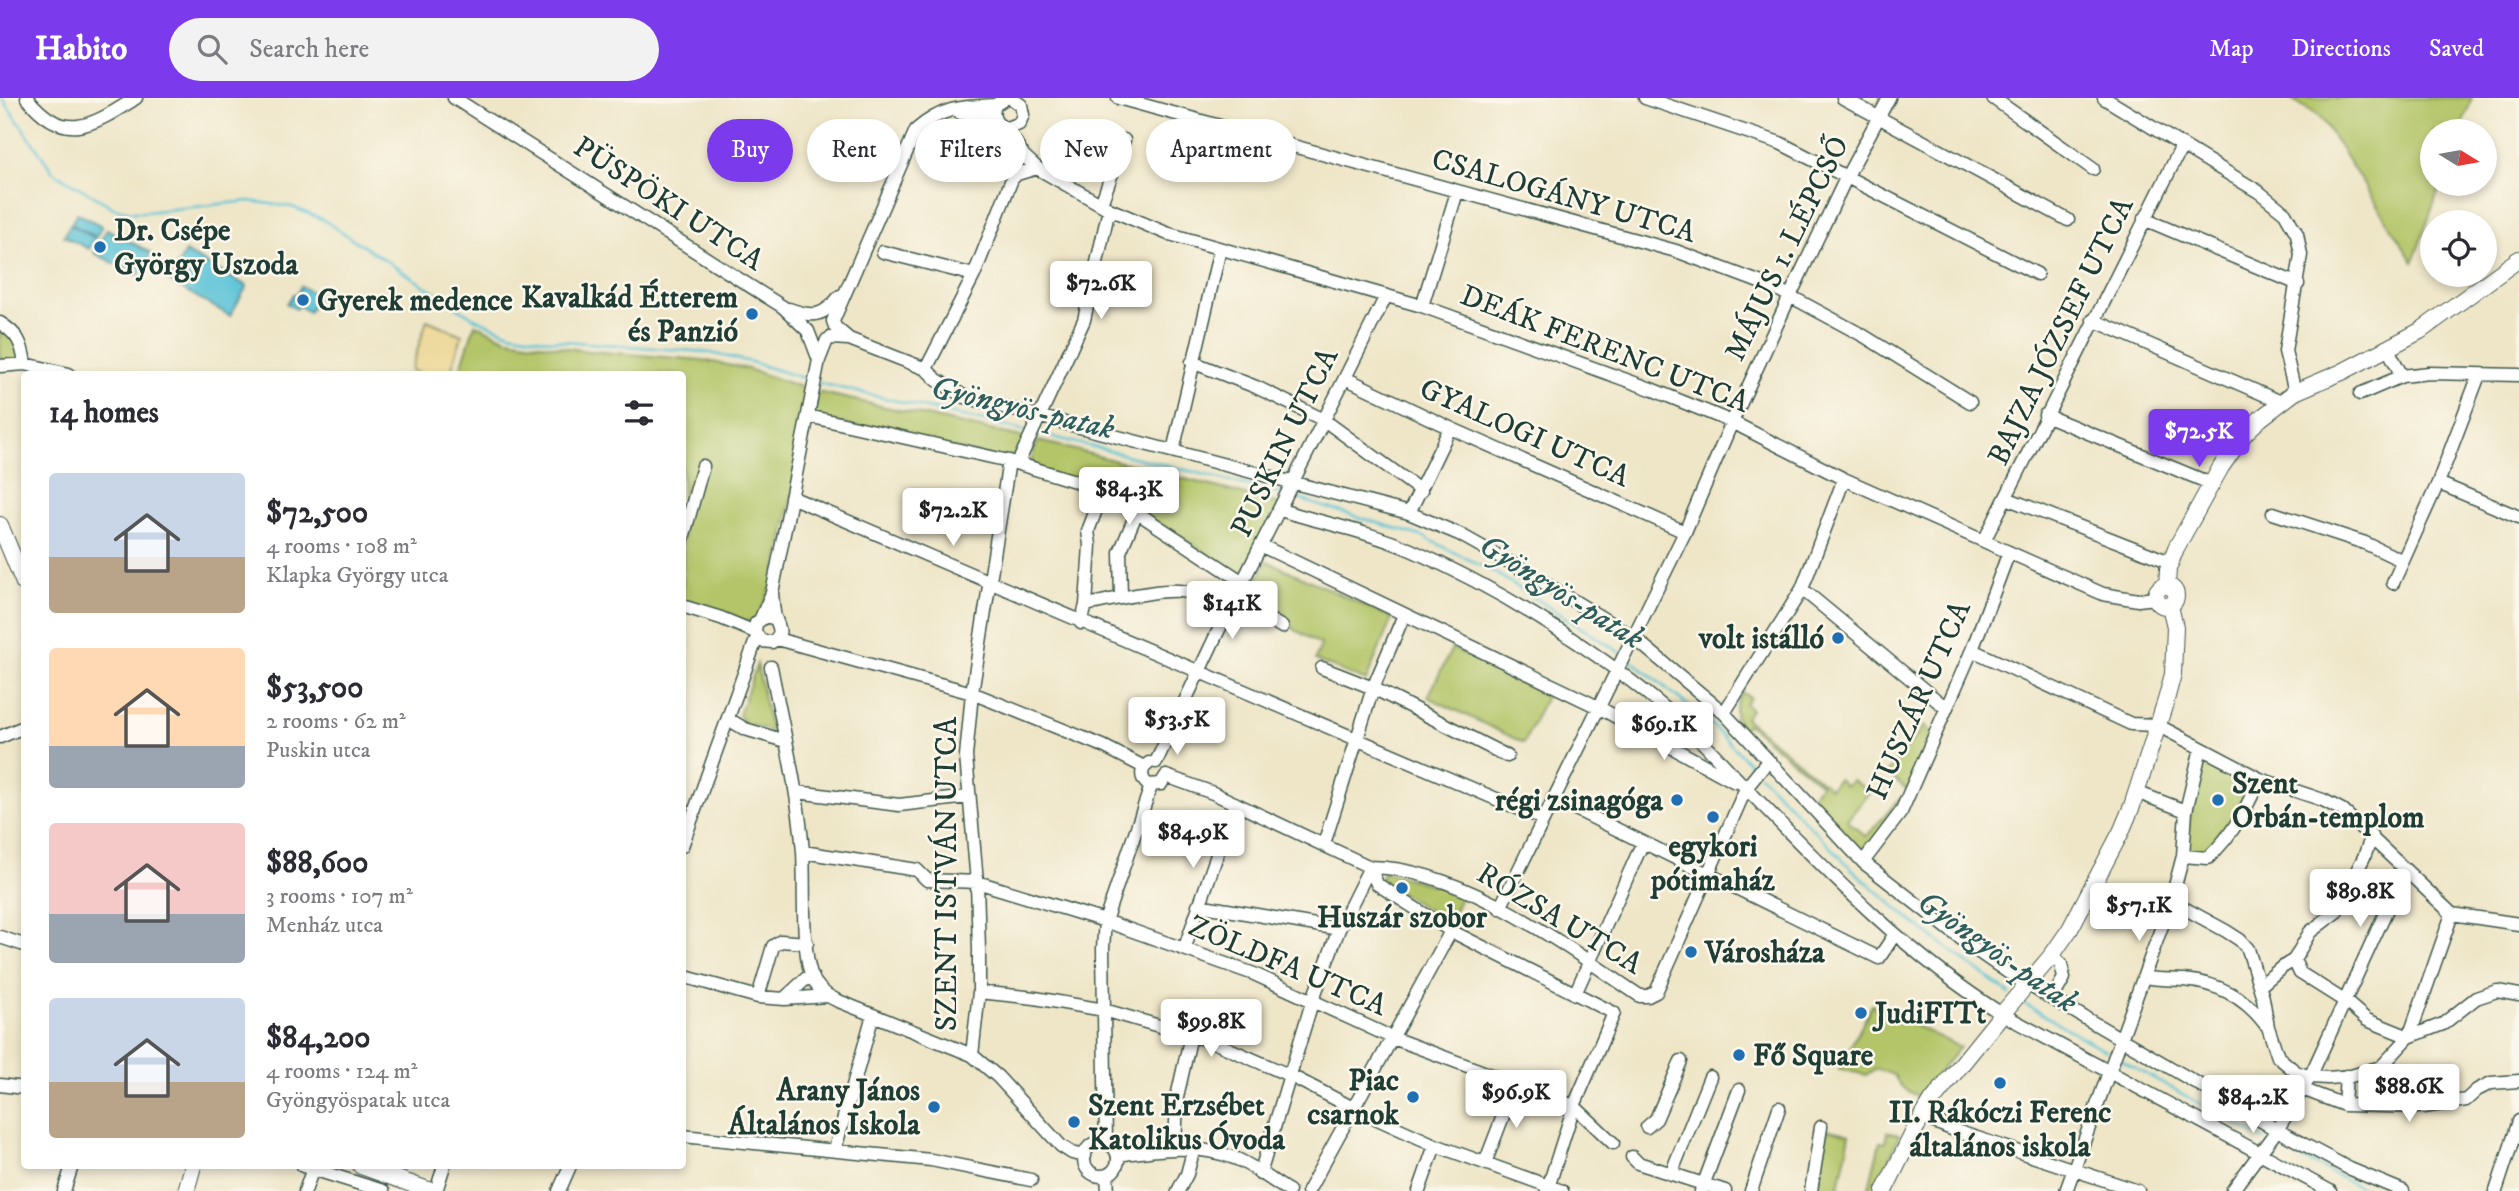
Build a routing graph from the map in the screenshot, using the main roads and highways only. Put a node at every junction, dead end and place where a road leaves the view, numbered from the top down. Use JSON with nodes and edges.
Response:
{"nodes":[{"id":1,"x":2519,"y":259,"type":"edge"},
{"id":2,"x":0,"y":526,"type":"edge"},
{"id":3,"x":21,"y":576,"type":"edge"},
{"id":4,"x":192,"y":1169,"type":"edge"},
{"id":5,"x":370,"y":1169,"type":"edge"},
{"id":6,"x":186,"y":1191,"type":"edge"},
{"id":7,"x":434,"y":1191,"type":"edge"},
{"id":8,"x":1884,"y":1191,"type":"edge"}],
"edges":[{"from":1,"to":8,"type":"main road"},
{"from":2,"to":3,"type":"main road"},
{"from":4,"to":6,"type":"main road"},
{"from":5,"to":7,"type":"main road"}]}
